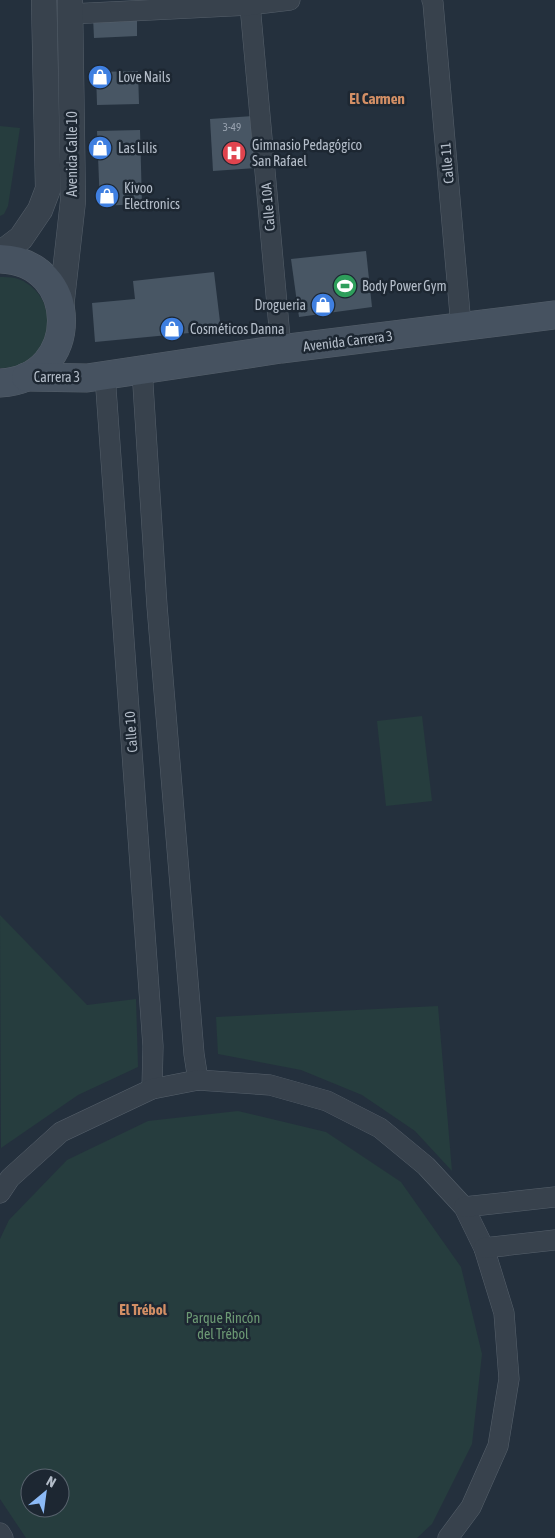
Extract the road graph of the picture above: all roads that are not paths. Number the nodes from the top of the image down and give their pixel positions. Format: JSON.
{"nodes":[{"id":1,"x":44,"y":0,"type":"edge"},
{"id":2,"x":290,"y":0,"type":"edge"},
{"id":3,"x":432,"y":0,"type":"edge"},
{"id":4,"x":250,"y":5,"type":"junction"},
{"id":5,"x":70,"y":7,"type":"edge"},
{"id":6,"x":0,"y":254,"type":"edge"},
{"id":7,"x":0,"y":259,"type":"edge"},
{"id":8,"x":61,"y":308,"type":"junction"},
{"id":9,"x":555,"y":315,"type":"edge"},
{"id":10,"x":461,"y":326,"type":"junction"},
{"id":11,"x":58,"y":345,"type":"junction"},
{"id":12,"x":281,"y":350,"type":"junction"},
{"id":13,"x":142,"y":369,"type":"junction"},
{"id":14,"x":96,"y":376,"type":"junction"},
{"id":15,"x":26,"y":377,"type":"junction"},
{"id":16,"x":0,"y":383,"type":"edge"},
{"id":17,"x":198,"y":1080,"type":"junction"},
{"id":18,"x":152,"y":1089,"type":"junction"},
{"id":19,"x":0,"y":1193,"type":"edge"},
{"id":20,"x":555,"y":1197,"type":"edge"},
{"id":21,"x":464,"y":1207,"type":"junction"},
{"id":22,"x":555,"y":1240,"type":"edge"},
{"id":23,"x":484,"y":1248,"type":"junction"},
{"id":24,"x":0,"y":1533,"type":"edge"},
{"id":25,"x":3,"y":1538,"type":"edge"},
{"id":26,"x":448,"y":1538,"type":"edge"}],
"edges":[{"from":1,"to":6,"type":"street","name":"Avenida Calle 10"},
{"from":2,"to":4,"type":"street"},
{"from":3,"to":10,"type":"street","name":"Calle 11"},
{"from":4,"to":5,"type":"street"},
{"from":4,"to":12,"type":"street","name":"Calle 10A"},
{"from":5,"to":8,"type":"street","name":"Avenida Calle 10"},
{"from":7,"to":8,"type":"main road"},
{"from":8,"to":11,"type":"main road"},
{"from":9,"to":10,"type":"main road","name":"Avenida Carrera 3"},
{"from":10,"to":12,"type":"main road","name":"Avenida Carrera 3"},
{"from":11,"to":14,"type":"main road","name":"Carrera 3"},
{"from":11,"to":15,"type":"main road"},
{"from":12,"to":13,"type":"main road","name":"Avenida Carrera 3"},
{"from":13,"to":14,"type":"main road","name":"Carrera 3"},
{"from":13,"to":17,"type":"street"},
{"from":14,"to":15,"type":"main road","name":"Carrera 3"},
{"from":14,"to":18,"type":"street","name":"Calle 10"},
{"from":15,"to":16,"type":"main road"},
{"from":17,"to":18,"type":"street"},
{"from":17,"to":21,"type":"street"},
{"from":18,"to":19,"type":"street"},
{"from":20,"to":21,"type":"street"},
{"from":21,"to":23,"type":"street"},
{"from":22,"to":23,"type":"street"},
{"from":23,"to":26,"type":"street"},
{"from":24,"to":25,"type":"street"}]}
